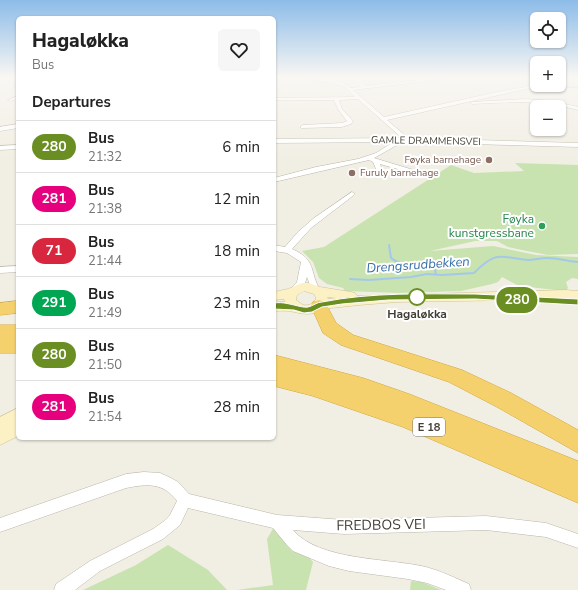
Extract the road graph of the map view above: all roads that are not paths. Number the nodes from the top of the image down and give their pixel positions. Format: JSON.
{"nodes":[{"id":1,"x":339,"y":106,"type":"edge"},
{"id":2,"x":368,"y":106,"type":"edge"},
{"id":3,"x":444,"y":106,"type":"edge"},
{"id":4,"x":565,"y":106,"type":"edge"},
{"id":5,"x":578,"y":109,"type":"edge"},
{"id":6,"x":383,"y":119,"type":"junction"},
{"id":7,"x":16,"y":126,"type":"edge"},
{"id":8,"x":303,"y":127,"type":"dead end"},
{"id":9,"x":0,"y":129,"type":"edge"},
{"id":10,"x":394,"y":140,"type":"junction"},
{"id":11,"x":407,"y":140,"type":"junction"},
{"id":12,"x":276,"y":141,"type":"edge"},
{"id":13,"x":578,"y":145,"type":"edge"},
{"id":14,"x":16,"y":147,"type":"edge"},
{"id":15,"x":0,"y":148,"type":"edge"},
{"id":16,"x":374,"y":160,"type":"junction"},
{"id":17,"x":381,"y":175,"type":"dead end"},
{"id":18,"x":428,"y":176,"type":"dead end"},
{"id":19,"x":276,"y":179,"type":"edge"},
{"id":20,"x":352,"y":194,"type":"dead end"},
{"id":21,"x":276,"y":248,"type":"edge"},
{"id":22,"x":286,"y":250,"type":"junction"},
{"id":23,"x":305,"y":263,"type":"junction"},
{"id":24,"x":16,"y":269,"type":"edge"},
{"id":25,"x":0,"y":270,"type":"edge"},
{"id":26,"x":293,"y":291,"type":"junction"},
{"id":27,"x":276,"y":295,"type":"edge"},
{"id":28,"x":578,"y":295,"type":"edge"},
{"id":29,"x":475,"y":297,"type":"junction"},
{"id":30,"x":578,"y":302,"type":"edge"},
{"id":31,"x":276,"y":306,"type":"edge"},
{"id":32,"x":321,"y":306,"type":"junction"},
{"id":33,"x":16,"y":307,"type":"edge"},
{"id":34,"x":294,"y":307,"type":"junction"},
{"id":35,"x":0,"y":309,"type":"edge"},
{"id":36,"x":0,"y":332,"type":"edge"},
{"id":37,"x":16,"y":332,"type":"edge"},
{"id":38,"x":0,"y":346,"type":"edge"},
{"id":39,"x":16,"y":346,"type":"edge"},
{"id":40,"x":276,"y":364,"type":"edge"},
{"id":41,"x":276,"y":378,"type":"edge"},
{"id":42,"x":16,"y":416,"type":"edge"},
{"id":43,"x":0,"y":425,"type":"edge"},
{"id":44,"x":16,"y":428,"type":"edge"},
{"id":45,"x":0,"y":437,"type":"edge"},
{"id":46,"x":578,"y":442,"type":"edge"},
{"id":47,"x":578,"y":473,"type":"edge"},
{"id":48,"x":578,"y":491,"type":"edge"},
{"id":49,"x":185,"y":500,"type":"junction"},
{"id":50,"x":277,"y":522,"type":"junction"},
{"id":51,"x":0,"y":525,"type":"edge"},
{"id":52,"x":578,"y":541,"type":"edge"},
{"id":53,"x":62,"y":590,"type":"edge"},
{"id":54,"x":463,"y":590,"type":"edge"}],
"edges":[{"from":1,"to":8,"type":"street"},
{"from":2,"to":6,"type":"street"},
{"from":3,"to":6,"type":"street"},
{"from":4,"to":5,"type":"street"},
{"from":6,"to":11,"type":"street"},
{"from":7,"to":9,"type":"street"},
{"from":10,"to":11,"type":"street","name":"GAMLE DRAMMENSVEI"},
{"from":10,"to":12,"type":"street","name":"GAMLE DRAMMENSVEI"},
{"from":10,"to":16,"type":"street"},
{"from":11,"to":13,"type":"street","name":"GAMLE DRAMMENSVEI"},
{"from":14,"to":15,"type":"street"},
{"from":16,"to":17,"type":"street"},
{"from":16,"to":18,"type":"street"},
{"from":16,"to":19,"type":"street"},
{"from":20,"to":22,"type":"street"},
{"from":21,"to":22,"type":"street"},
{"from":22,"to":23,"type":"street"},
{"from":23,"to":26,"type":"street"},
{"from":23,"to":32,"type":"street"},
{"from":24,"to":25,"type":"street"},
{"from":26,"to":27,"type":"main road"},
{"from":26,"to":32,"type":"main road"},
{"from":26,"to":34,"type":"main road"},
{"from":28,"to":29,"type":"main road"},
{"from":29,"to":30,"type":"main road"},
{"from":29,"to":32,"type":"main road"},
{"from":31,"to":34,"type":"main road"},
{"from":32,"to":34,"type":"main road"},
{"from":32,"to":46,"type":"highway"},
{"from":33,"to":35,"type":"highway"},
{"from":36,"to":37,"type":"highway"},
{"from":38,"to":39,"type":"highway"},
{"from":40,"to":47,"type":"highway","number":"E 18"},
{"from":41,"to":48,"type":"highway","number":"E 18"},
{"from":42,"to":43,"type":"main road"},
{"from":44,"to":45,"type":"main road"},
{"from":49,"to":50,"type":"street","name":"FREDBOS VEI"},
{"from":49,"to":51,"type":"street"},
{"from":49,"to":53,"type":"street"},
{"from":50,"to":52,"type":"street","name":"FREDBOS VEI"},
{"from":50,"to":54,"type":"street"}]}
